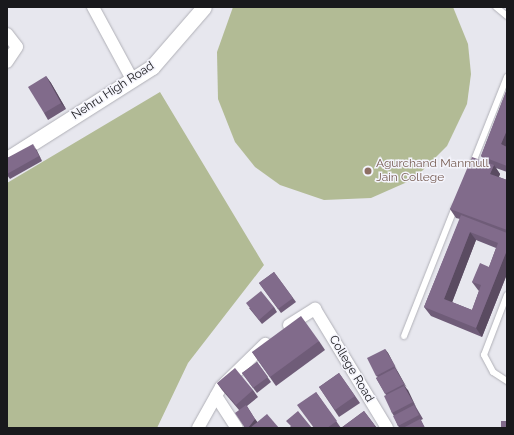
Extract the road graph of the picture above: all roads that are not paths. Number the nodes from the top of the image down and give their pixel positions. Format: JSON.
{"nodes":[{"id":1,"x":93,"y":7,"type":"edge"},
{"id":2,"x":204,"y":7,"type":"edge"},
{"id":3,"x":496,"y":7,"type":"edge"},
{"id":4,"x":507,"y":16,"type":"edge"},
{"id":5,"x":7,"y":34,"type":"edge"},
{"id":6,"x":7,"y":62,"type":"edge"},
{"id":7,"x":507,"y":77,"type":"edge"},
{"id":8,"x":132,"y":79,"type":"junction"},
{"id":9,"x":7,"y":159,"type":"edge"},
{"id":10,"x":469,"y":174,"type":"edge"},
{"id":11,"x":460,"y":196,"type":"edge"},
{"id":12,"x":507,"y":295,"type":"edge"},
{"id":13,"x":404,"y":336,"type":"dead end"},
{"id":14,"x":507,"y":381,"type":"edge"},
{"id":15,"x":216,"y":396,"type":"junction"},
{"id":16,"x":198,"y":428,"type":"edge"},
{"id":17,"x":237,"y":428,"type":"edge"},
{"id":18,"x":387,"y":428,"type":"edge"}],
"edges":[{"from":1,"to":8,"type":"street"},
{"from":2,"to":8,"type":"street","name":"Nehru High Road"},
{"from":3,"to":4,"type":"lane"},
{"from":5,"to":6,"type":"street"},
{"from":7,"to":10,"type":"lane"},
{"from":8,"to":9,"type":"street","name":"Nehru High Road"},
{"from":11,"to":13,"type":"lane"},
{"from":12,"to":14,"type":"lane"},
{"from":15,"to":16,"type":"street"},
{"from":15,"to":17,"type":"street"},
{"from":15,"to":18,"type":"street","name":"College Road"}]}
